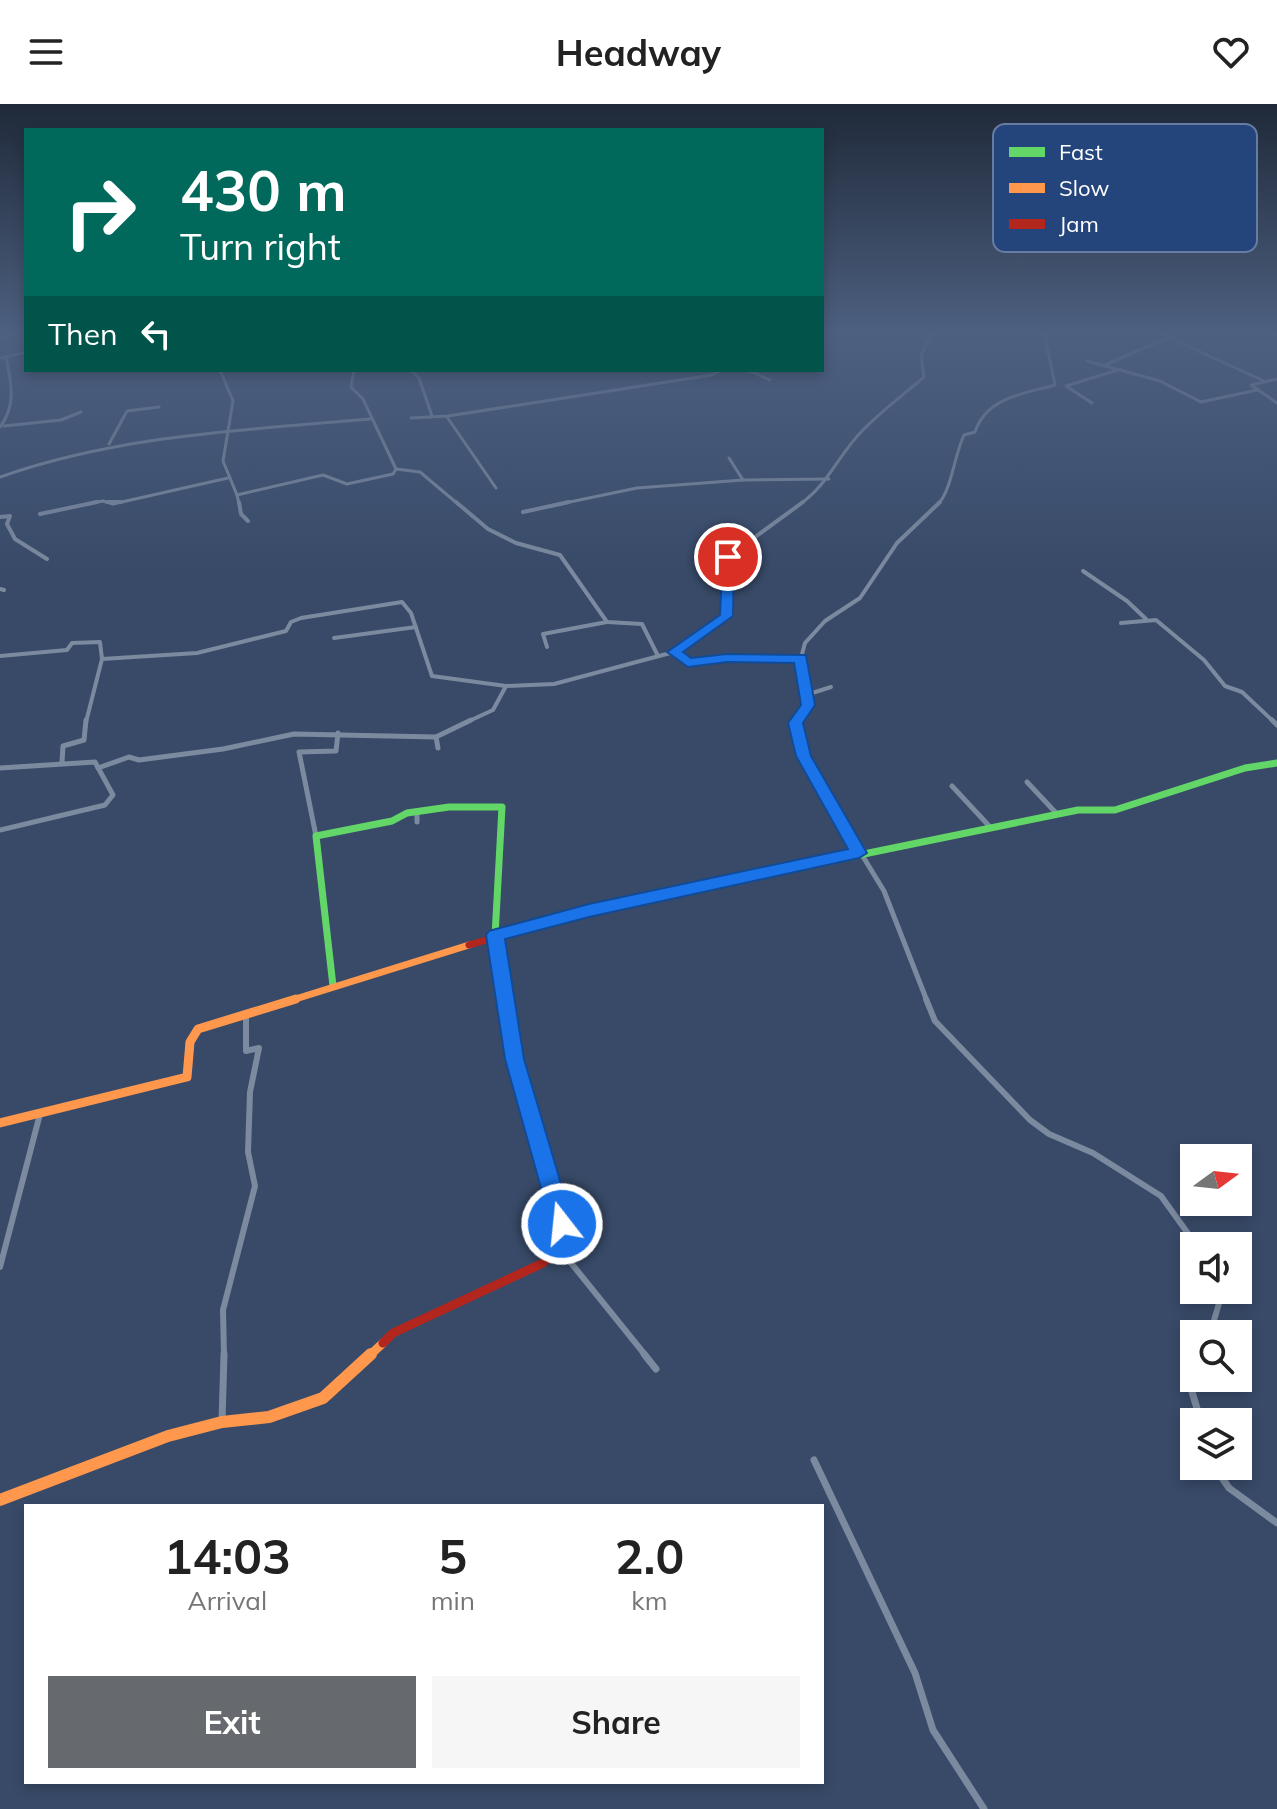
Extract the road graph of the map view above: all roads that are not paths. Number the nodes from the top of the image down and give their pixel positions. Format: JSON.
{"nodes":[{"id":1,"x":81,"y":412,"type":"dead end"},
{"id":2,"x":127,"y":412,"type":"edge"},
{"id":3,"x":231,"y":412,"type":"edge"},
{"id":4,"x":367,"y":412,"type":"edge"},
{"id":5,"x":430,"y":412,"type":"edge"},
{"id":6,"x":477,"y":412,"type":"edge"},
{"id":7,"x":884,"y":412,"type":"edge"},
{"id":8,"x":986,"y":412,"type":"edge"},
{"id":9,"x":432,"y":416,"type":"junction"},
{"id":10,"x":448,"y":416,"type":"junction"},
{"id":11,"x":411,"y":418,"type":"dead end"},
{"id":12,"x":370,"y":419,"type":"junction"},
{"id":13,"x":1,"y":427,"type":"edge"},
{"id":14,"x":224,"y":434,"type":"junction"},
{"id":15,"x":109,"y":444,"type":"junction"},
{"id":16,"x":729,"y":458,"type":"dead end"},
{"id":17,"x":396,"y":469,"type":"junction"},
{"id":18,"x":0,"y":477,"type":"edge"},
{"id":19,"x":228,"y":478,"type":"junction"},
{"id":20,"x":829,"y":479,"type":"junction"},
{"id":21,"x":743,"y":480,"type":"junction"},
{"id":22,"x":496,"y":488,"type":"dead end"},
{"id":23,"x":237,"y":495,"type":"junction"},
{"id":24,"x":523,"y":512,"type":"dead end"},
{"id":25,"x":40,"y":514,"type":"dead end"},
{"id":26,"x":0,"y":517,"type":"edge"},
{"id":27,"x":248,"y":521,"type":"dead end"},
{"id":28,"x":47,"y":559,"type":"dead end"},
{"id":29,"x":1083,"y":571,"type":"dead end"},
{"id":30,"x":1146,"y":619,"type":"junction"},
{"id":31,"x":607,"y":622,"type":"junction"},
{"id":32,"x":1121,"y":623,"type":"dead end"},
{"id":33,"x":416,"y":627,"type":"junction"},
{"id":34,"x":334,"y":638,"type":"dead end"},
{"id":35,"x":547,"y":647,"type":"dead end"},
{"id":36,"x":674,"y":652,"type":"junction"},
{"id":37,"x":0,"y":656,"type":"edge"},
{"id":38,"x":658,"y":656,"type":"junction"},
{"id":39,"x":801,"y":658,"type":"junction"},
{"id":40,"x":102,"y":659,"type":"junction"},
{"id":41,"x":506,"y":686,"type":"junction"},
{"id":42,"x":831,"y":687,"type":"dead end"},
{"id":43,"x":806,"y":695,"type":"junction"},
{"id":44,"x":1277,"y":725,"type":"edge"},
{"id":45,"x":338,"y":733,"type":"junction"},
{"id":46,"x":436,"y":737,"type":"junction"},
{"id":47,"x":438,"y":748,"type":"dead end"},
{"id":48,"x":62,"y":762,"type":"junction"},
{"id":49,"x":1277,"y":763,"type":"edge"},
{"id":50,"x":0,"y":768,"type":"edge"},
{"id":51,"x":98,"y":768,"type":"junction"},
{"id":52,"x":1027,"y":782,"type":"dead end"},
{"id":53,"x":952,"y":786,"type":"dead end"},
{"id":54,"x":417,"y":812,"type":"junction"},
{"id":55,"x":1057,"y":814,"type":"junction"},
{"id":56,"x":417,"y":822,"type":"dead end"},
{"id":57,"x":991,"y":828,"type":"junction"},
{"id":58,"x":0,"y":830,"type":"edge"},
{"id":59,"x":316,"y":836,"type":"junction"},
{"id":60,"x":859,"y":853,"type":"junction"},
{"id":61,"x":495,"y":935,"type":"junction"},
{"id":62,"x":333,"y":986,"type":"junction"},
{"id":63,"x":246,"y":1016,"type":"junction"},
{"id":64,"x":40,"y":1113,"type":"junction"},
{"id":65,"x":0,"y":1123,"type":"edge"},
{"id":66,"x":1187,"y":1232,"type":"edge"},
{"id":67,"x":558,"y":1247,"type":"junction"},
{"id":68,"x":0,"y":1267,"type":"edge"},
{"id":69,"x":656,"y":1369,"type":"dead end"},
{"id":70,"x":222,"y":1422,"type":"junction"},
{"id":71,"x":814,"y":1460,"type":"dead end"},
{"id":72,"x":1224,"y":1480,"type":"edge"},
{"id":73,"x":0,"y":1500,"type":"edge"},
{"id":74,"x":1277,"y":1523,"type":"edge"},
{"id":75,"x":984,"y":1809,"type":"edge"}],
"edges":[{"from":1,"to":13,"type":"street"},
{"from":2,"to":15,"type":"street"},
{"from":3,"to":14,"type":"street"},
{"from":4,"to":12,"type":"street"},
{"from":5,"to":9,"type":"street"},
{"from":6,"to":10,"type":"street"},
{"from":7,"to":20,"type":"street"},
{"from":8,"to":39,"type":"street"},
{"from":9,"to":10,"type":"street"},
{"from":9,"to":11,"type":"street"},
{"from":10,"to":22,"type":"street"},
{"from":12,"to":14,"type":"street"},
{"from":12,"to":17,"type":"street"},
{"from":14,"to":15,"type":"street"},
{"from":14,"to":19,"type":"street"},
{"from":15,"to":18,"type":"street"},
{"from":16,"to":21,"type":"street"},
{"from":17,"to":23,"type":"street"},
{"from":17,"to":31,"type":"street"},
{"from":19,"to":23,"type":"street"},
{"from":19,"to":25,"type":"street"},
{"from":20,"to":21,"type":"street"},
{"from":20,"to":36,"type":"street"},
{"from":21,"to":24,"type":"street"},
{"from":23,"to":27,"type":"street"},
{"from":26,"to":28,"type":"street"},
{"from":29,"to":30,"type":"street"},
{"from":30,"to":32,"type":"street"},
{"from":30,"to":44,"type":"street"},
{"from":31,"to":35,"type":"street"},
{"from":31,"to":38,"type":"street"},
{"from":33,"to":34,"type":"street"},
{"from":33,"to":40,"type":"street"},
{"from":33,"to":41,"type":"street"},
{"from":36,"to":38,"type":"street"},
{"from":36,"to":39,"type":"street"},
{"from":37,"to":40,"type":"street"},
{"from":38,"to":41,"type":"street"},
{"from":39,"to":43,"type":"street"},
{"from":40,"to":48,"type":"street"},
{"from":41,"to":46,"type":"street"},
{"from":42,"to":43,"type":"street"},
{"from":43,"to":60,"type":"street"},
{"from":45,"to":46,"type":"street"},
{"from":45,"to":51,"type":"street"},
{"from":45,"to":59,"type":"street"},
{"from":46,"to":47,"type":"street"},
{"from":48,"to":50,"type":"street"},
{"from":48,"to":51,"type":"street"},
{"from":49,"to":55,"type":"street"},
{"from":51,"to":58,"type":"street"},
{"from":52,"to":55,"type":"street"},
{"from":53,"to":57,"type":"street"},
{"from":54,"to":56,"type":"street"},
{"from":54,"to":59,"type":"street"},
{"from":54,"to":61,"type":"street"},
{"from":55,"to":57,"type":"street"},
{"from":57,"to":60,"type":"street"},
{"from":59,"to":62,"type":"street"},
{"from":60,"to":61,"type":"street"},
{"from":60,"to":66,"type":"street"},
{"from":61,"to":62,"type":"street"},
{"from":61,"to":67,"type":"street"},
{"from":62,"to":63,"type":"street"},
{"from":63,"to":64,"type":"street"},
{"from":63,"to":70,"type":"street"},
{"from":64,"to":65,"type":"street"},
{"from":64,"to":68,"type":"street"},
{"from":67,"to":69,"type":"street"},
{"from":67,"to":70,"type":"street"},
{"from":70,"to":73,"type":"street"},
{"from":71,"to":75,"type":"street"},
{"from":72,"to":74,"type":"street"}]}
